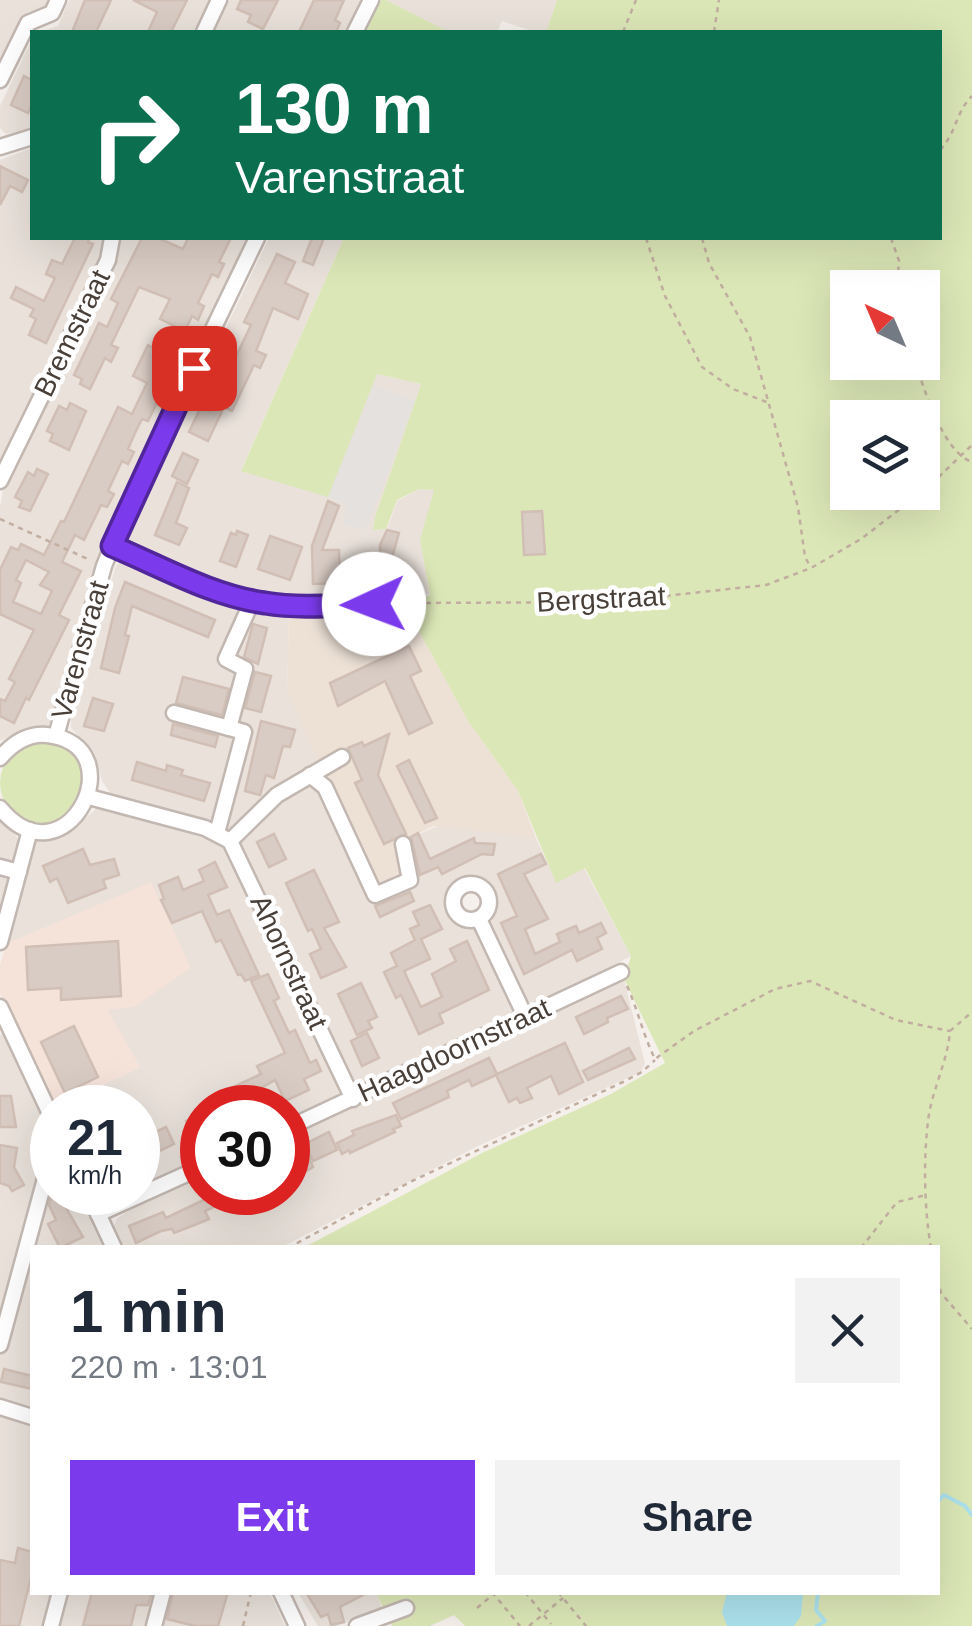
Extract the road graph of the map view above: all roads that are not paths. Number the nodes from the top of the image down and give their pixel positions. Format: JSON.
{"nodes":[{"id":1,"x":58,"y":0,"type":"edge"},
{"id":2,"x":220,"y":0,"type":"edge"},
{"id":3,"x":371,"y":0,"type":"edge"},
{"id":4,"x":205,"y":30,"type":"edge"},
{"id":5,"x":357,"y":30,"type":"edge"},
{"id":6,"x":0,"y":80,"type":"edge"},
{"id":7,"x":30,"y":138,"type":"edge"},
{"id":8,"x":0,"y":147,"type":"edge"},
{"id":9,"x":112,"y":240,"type":"edge"},
{"id":10,"x":256,"y":240,"type":"edge"},
{"id":11,"x":0,"y":482,"type":"edge"},
{"id":12,"x":112,"y":546,"type":"junction"},
{"id":13,"x":252,"y":601,"type":"junction"},
{"id":14,"x":403,"y":603,"type":"road end"},
{"id":15,"x":174,"y":713,"type":"dead end"},
{"id":16,"x":229,"y":728,"type":"junction"},
{"id":17,"x":56,"y":736,"type":"junction"},
{"id":18,"x":342,"y":757,"type":"dead end"},
{"id":19,"x":0,"y":758,"type":"edge"},
{"id":20,"x":310,"y":775,"type":"junction"},
{"id":21,"x":88,"y":796,"type":"junction"},
{"id":22,"x":0,"y":808,"type":"edge"},
{"id":23,"x":30,"y":830,"type":"junction"},
{"id":24,"x":224,"y":837,"type":"junction"},
{"id":25,"x":404,"y":844,"type":"dead end"},
{"id":26,"x":0,"y":867,"type":"edge"},
{"id":27,"x":19,"y":872,"type":"junction"},
{"id":28,"x":479,"y":918,"type":"dead end"},
{"id":29,"x":0,"y":942,"type":"edge"},
{"id":30,"x":621,"y":972,"type":"road end"},
{"id":31,"x":2,"y":1015,"type":"edge"},
{"id":32,"x":525,"y":1016,"type":"junction"},
{"id":33,"x":36,"y":1085,"type":"edge"},
{"id":34,"x":352,"y":1098,"type":"junction"},
{"id":35,"x":310,"y":1118,"type":"edge"},
{"id":36,"x":35,"y":1215,"type":"edge"},
{"id":37,"x":98,"y":1215,"type":"edge"},
{"id":38,"x":113,"y":1245,"type":"edge"},
{"id":39,"x":0,"y":1346,"type":"edge"},
{"id":40,"x":0,"y":1407,"type":"edge"},
{"id":41,"x":30,"y":1416,"type":"edge"},
{"id":42,"x":59,"y":1595,"type":"edge"},
{"id":43,"x":162,"y":1595,"type":"edge"},
{"id":44,"x":282,"y":1595,"type":"edge"},
{"id":45,"x":406,"y":1608,"type":"dead end"},
{"id":46,"x":51,"y":1626,"type":"edge"},
{"id":47,"x":154,"y":1626,"type":"edge"},
{"id":48,"x":297,"y":1626,"type":"edge"},
{"id":49,"x":357,"y":1626,"type":"edge"}],
"edges":[{"from":1,"to":6,"type":"street"},
{"from":2,"to":4,"type":"street"},
{"from":3,"to":5,"type":"street"},
{"from":7,"to":8,"type":"street"},
{"from":9,"to":11,"type":"street","name":"Bremstraat"},
{"from":10,"to":12,"type":"street","name":"Varenstraat"},
{"from":12,"to":13,"type":"street"},
{"from":12,"to":17,"type":"street","name":"Varenstraat"},
{"from":13,"to":14,"type":"street"},
{"from":13,"to":16,"type":"street"},
{"from":15,"to":16,"type":"street"},
{"from":16,"to":24,"type":"street"},
{"from":17,"to":19,"type":"street","name":"Varenstraat"},
{"from":17,"to":21,"type":"street","name":"Varenstraat"},
{"from":18,"to":20,"type":"street"},
{"from":20,"to":24,"type":"street"},
{"from":20,"to":25,"type":"street"},
{"from":21,"to":23,"type":"street"},
{"from":21,"to":24,"type":"street"},
{"from":22,"to":23,"type":"street"},
{"from":23,"to":27,"type":"street"},
{"from":24,"to":34,"type":"street","name":"Ahornstraat"},
{"from":26,"to":27,"type":"street"},
{"from":27,"to":29,"type":"street"},
{"from":28,"to":32,"type":"street"},
{"from":30,"to":32,"type":"street","name":"Haagdoornstraat"},
{"from":31,"to":33,"type":"street"},
{"from":32,"to":34,"type":"street","name":"Haagdoornstraat"},
{"from":34,"to":35,"type":"street","name":"Haagdoornstraat"},
{"from":36,"to":39,"type":"street"},
{"from":37,"to":38,"type":"street"},
{"from":40,"to":41,"type":"street"},
{"from":42,"to":46,"type":"street"},
{"from":43,"to":47,"type":"street"},
{"from":44,"to":48,"type":"street"},
{"from":45,"to":49,"type":"street"}]}
